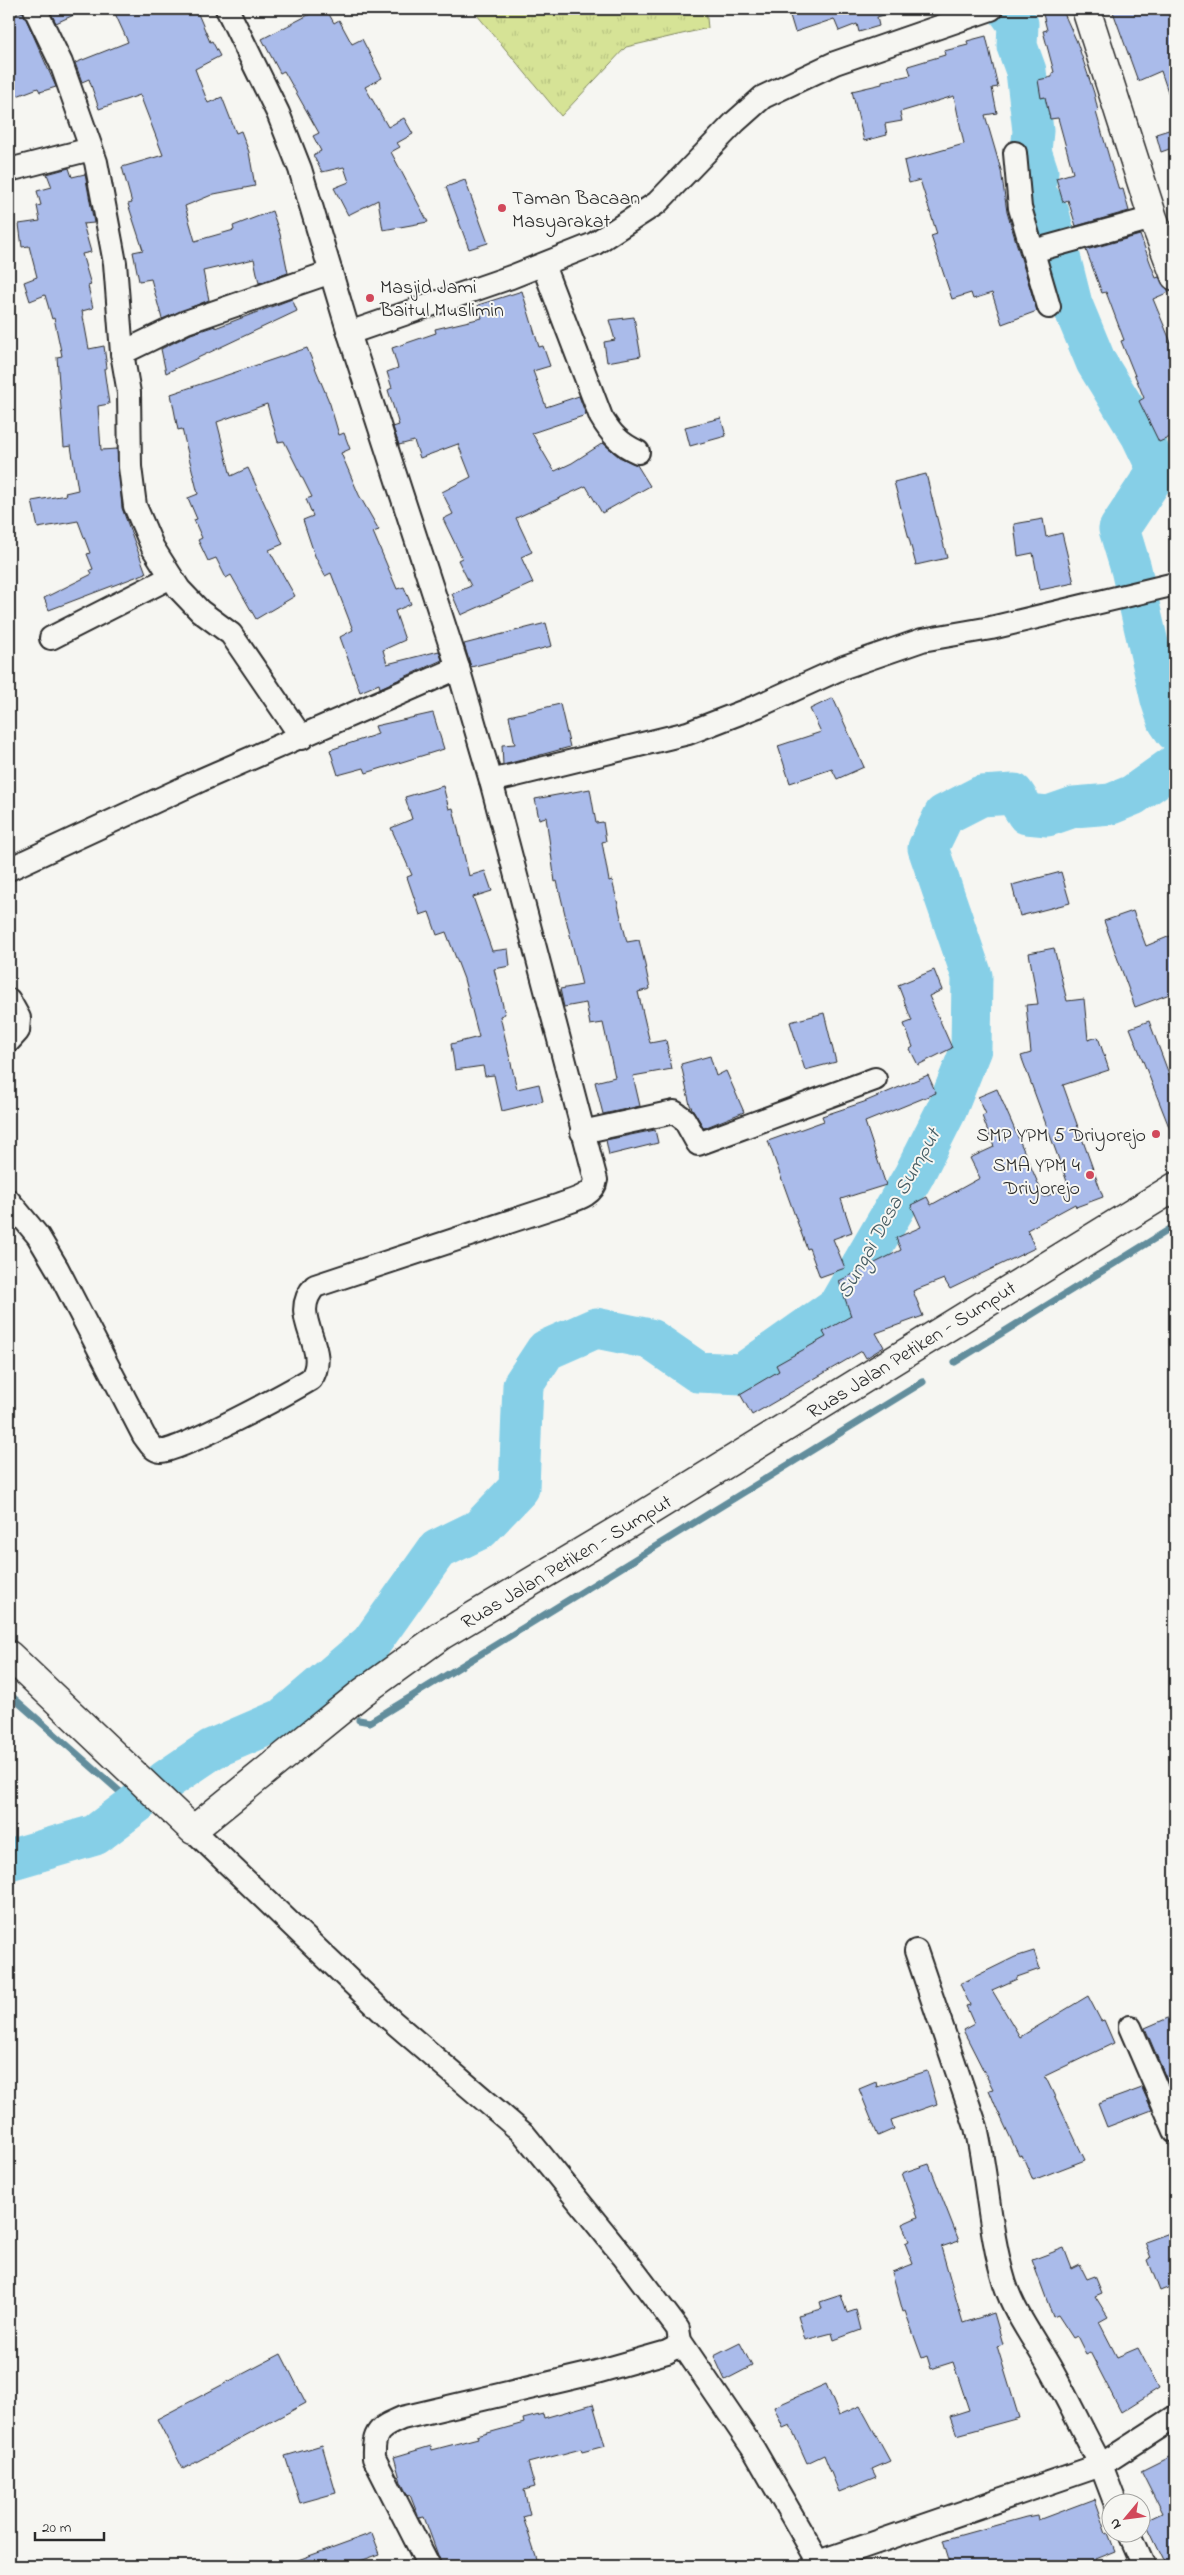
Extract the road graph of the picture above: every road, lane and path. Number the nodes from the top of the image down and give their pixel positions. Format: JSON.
{"nodes":[{"id":1,"x":35,"y":9,"type":"edge"},
{"id":2,"x":227,"y":9,"type":"edge"},
{"id":3,"x":991,"y":9,"type":"edge"},
{"id":4,"x":1086,"y":9,"type":"edge"},
{"id":5,"x":91,"y":149,"type":"junction"},
{"id":6,"x":1015,"y":153,"type":"dead end"},
{"id":7,"x":9,"y":170,"type":"edge"},
{"id":8,"x":1153,"y":218,"type":"junction"},
{"id":9,"x":1046,"y":248,"type":"junction"},
{"id":10,"x":543,"y":265,"type":"junction"},
{"id":11,"x":331,"y":272,"type":"junction"},
{"id":12,"x":1175,"y":276,"type":"edge"},
{"id":13,"x":1049,"y":307,"type":"dead end"},
{"id":14,"x":349,"y":333,"type":"junction"},
{"id":15,"x":122,"y":353,"type":"junction"},
{"id":16,"x":638,"y":452,"type":"dead end"},
{"id":17,"x":171,"y":577,"type":"junction"},
{"id":18,"x":1169,"y":586,"type":"edge"},
{"id":19,"x":51,"y":638,"type":"dead end"},
{"id":20,"x":458,"y":668,"type":"junction"},
{"id":21,"x":302,"y":738,"type":"junction"},
{"id":22,"x":491,"y":781,"type":"junction"},
{"id":23,"x":9,"y":870,"type":"edge"},
{"id":24,"x":9,"y":1000,"type":"edge"},
{"id":25,"x":9,"y":1041,"type":"edge"},
{"id":26,"x":875,"y":1079,"type":"dead end"},
{"id":27,"x":582,"y":1132,"type":"junction"},
{"id":28,"x":1175,"y":1187,"type":"edge"},
{"id":29,"x":9,"y":1201,"type":"edge"},
{"id":30,"x":9,"y":1655,"type":"edge"},
{"id":31,"x":193,"y":1830,"type":"junction"},
{"id":32,"x":916,"y":1951,"type":"dead end"},
{"id":33,"x":1130,"y":2027,"type":"dead end"},
{"id":34,"x":1175,"y":2131,"type":"edge"},
{"id":35,"x":680,"y":2341,"type":"junction"},
{"id":36,"x":1175,"y":2417,"type":"edge"},
{"id":37,"x":1101,"y":2465,"type":"junction"},
{"id":38,"x":1111,"y":2492,"type":"edge"},
{"id":39,"x":1133,"y":2542,"type":"edge"},
{"id":40,"x":820,"y":2564,"type":"edge"},
{"id":41,"x":429,"y":2566,"type":"edge"},
{"id":42,"x":1144,"y":2566,"type":"edge"}],
"edges":[{"from":1,"to":5,"type":"street"},
{"from":2,"to":11,"type":"street"},
{"from":3,"to":10,"type":"street"},
{"from":4,"to":8,"type":"main road"},
{"from":5,"to":7,"type":"street"},
{"from":5,"to":15,"type":"street"},
{"from":6,"to":9,"type":"street"},
{"from":8,"to":9,"type":"street"},
{"from":8,"to":12,"type":"main road"},
{"from":9,"to":13,"type":"street"},
{"from":10,"to":14,"type":"street"},
{"from":10,"to":16,"type":"street"},
{"from":11,"to":14,"type":"street"},
{"from":11,"to":15,"type":"street"},
{"from":14,"to":20,"type":"street"},
{"from":15,"to":17,"type":"street"},
{"from":17,"to":19,"type":"street"},
{"from":17,"to":21,"type":"street"},
{"from":18,"to":22,"type":"street"},
{"from":20,"to":21,"type":"street"},
{"from":20,"to":22,"type":"street"},
{"from":21,"to":23,"type":"street"},
{"from":22,"to":27,"type":"street"},
{"from":24,"to":25,"type":"street"},
{"from":26,"to":27,"type":"street"},
{"from":27,"to":29,"type":"street"},
{"from":28,"to":31,"type":"main road","name":"Ruas Jalan Petiken - Sumput"},
{"from":30,"to":31,"type":"main road"},
{"from":31,"to":35,"type":"street"},
{"from":32,"to":37,"type":"street"},
{"from":33,"to":34,"type":"street"},
{"from":35,"to":40,"type":"street"},
{"from":35,"to":41,"type":"street"},
{"from":36,"to":37,"type":"street"},
{"from":37,"to":38,"type":"street"},
{"from":37,"to":40,"type":"street"},
{"from":39,"to":42,"type":"street"}]}
